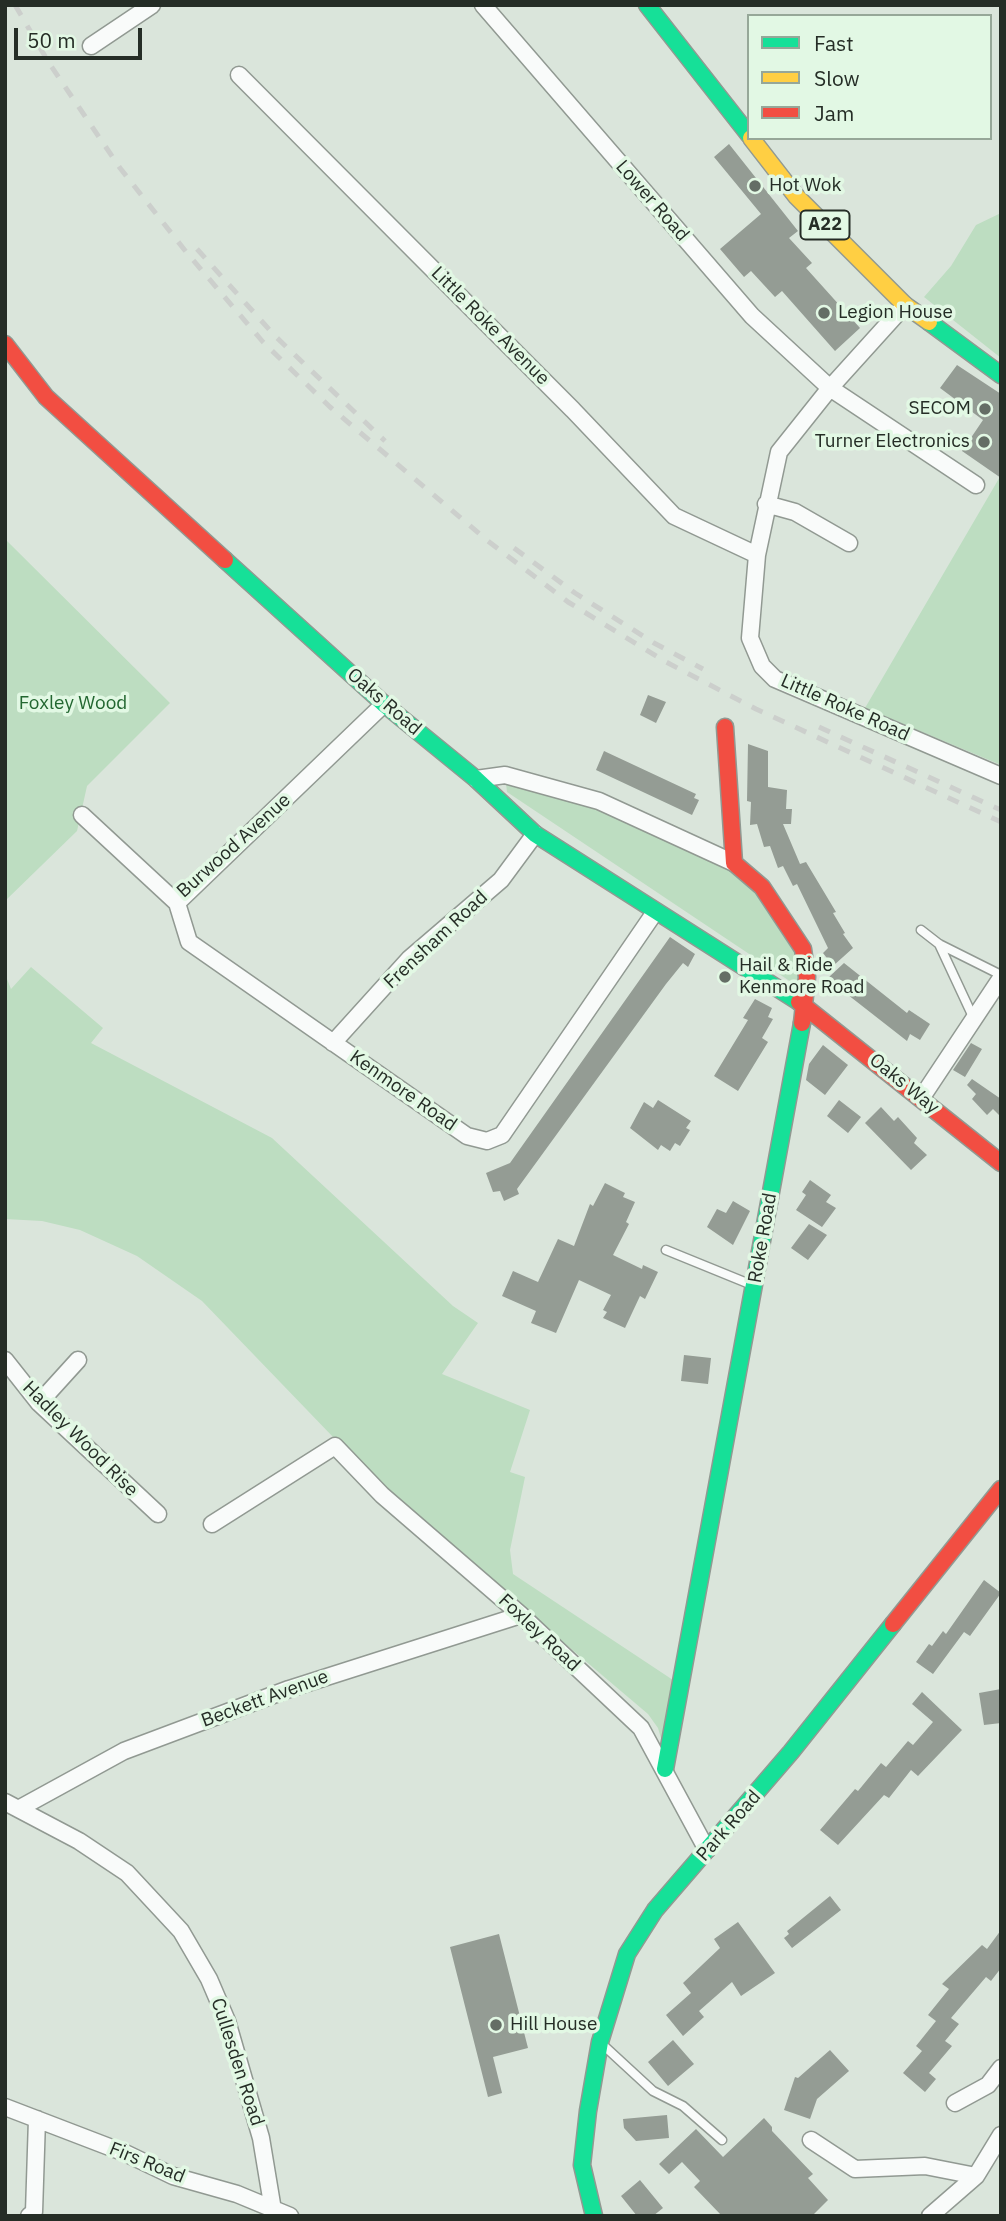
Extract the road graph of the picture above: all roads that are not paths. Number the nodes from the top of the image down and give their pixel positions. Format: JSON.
{"nodes":[{"id":1,"x":152,"y":5,"type":"edge"},
{"id":2,"x":483,"y":5,"type":"edge"},
{"id":3,"x":647,"y":5,"type":"edge"},
{"id":4,"x":91,"y":46,"type":"dead end"},
{"id":5,"x":239,"y":75,"type":"dead end"},
{"id":6,"x":747,"y":133,"type":"edge"},
{"id":7,"x":752,"y":140,"type":"edge"},
{"id":8,"x":905,"y":305,"type":"junction"},
{"id":9,"x":5,"y":344,"type":"edge"},
{"id":10,"x":1001,"y":375,"type":"edge"},
{"id":11,"x":830,"y":388,"type":"junction"},
{"id":12,"x":976,"y":485,"type":"dead end"},
{"id":13,"x":766,"y":504,"type":"junction"},
{"id":14,"x":849,"y":543,"type":"dead end"},
{"id":15,"x":757,"y":555,"type":"junction"},
{"id":16,"x":384,"y":704,"type":"junction"},
{"id":17,"x":725,"y":727,"type":"dead end"},
{"id":18,"x":1001,"y":776,"type":"edge"},
{"id":19,"x":476,"y":779,"type":"junction"},
{"id":20,"x":82,"y":815,"type":"dead end"},
{"id":21,"x":535,"y":834,"type":"junction"},
{"id":22,"x":734,"y":863,"type":"junction"},
{"id":23,"x":177,"y":902,"type":"junction"},
{"id":24,"x":655,"y":912,"type":"junction"},
{"id":25,"x":921,"y":930,"type":"dead end"},
{"id":26,"x":939,"y":944,"type":"junction"},
{"id":27,"x":1001,"y":976,"type":"edge"},
{"id":28,"x":805,"y":1006,"type":"junction"},
{"id":29,"x":974,"y":1019,"type":"junction"},
{"id":30,"x":333,"y":1043,"type":"junction"},
{"id":31,"x":922,"y":1097,"type":"junction"},
{"id":32,"x":1001,"y":1163,"type":"edge"},
{"id":33,"x":666,"y":1250,"type":"dead end"},
{"id":34,"x":754,"y":1286,"type":"junction"},
{"id":35,"x":5,"y":1360,"type":"edge"},
{"id":36,"x":78,"y":1360,"type":"dead end"},
{"id":37,"x":39,"y":1403,"type":"junction"},
{"id":38,"x":1001,"y":1489,"type":"edge"},
{"id":39,"x":158,"y":1514,"type":"dead end"},
{"id":40,"x":212,"y":1524,"type":"dead end"},
{"id":41,"x":521,"y":1615,"type":"junction"},
{"id":42,"x":665,"y":1769,"type":"junction"},
{"id":43,"x":12,"y":1805,"type":"edge"},
{"id":44,"x":707,"y":1850,"type":"junction"},
{"id":45,"x":600,"y":2042,"type":"junction"},
{"id":46,"x":1001,"y":2068,"type":"edge"},
{"id":47,"x":955,"y":2103,"type":"dead end"},
{"id":48,"x":5,"y":2108,"type":"edge"},
{"id":49,"x":37,"y":2119,"type":"junction"},
{"id":50,"x":1001,"y":2136,"type":"edge"},
{"id":51,"x":722,"y":2140,"type":"dead end"},
{"id":52,"x":811,"y":2140,"type":"dead end"},
{"id":53,"x":976,"y":2176,"type":"junction"},
{"id":54,"x":274,"y":2210,"type":"junction"},
{"id":55,"x":29,"y":2216,"type":"edge"},
{"id":56,"x":290,"y":2216,"type":"edge"},
{"id":57,"x":594,"y":2216,"type":"edge"},
{"id":58,"x":930,"y":2216,"type":"edge"}],
"edges":[{"from":1,"to":4,"type":"street"},
{"from":2,"to":11,"type":"street","name":"Lower Road"},
{"from":3,"to":6,"type":"main road","number":"A22"},
{"from":5,"to":15,"type":"street","name":"Little Roke Avenue"},
{"from":7,"to":8,"type":"main road","number":"A22"},
{"from":8,"to":10,"type":"main road","number":"A22"},
{"from":8,"to":11,"type":"street","name":"Little Roke Road"},
{"from":9,"to":16,"type":"main road","name":"Oaks Road"},
{"from":11,"to":12,"type":"street","name":"Lower Road"},
{"from":11,"to":13,"type":"street","name":"Little Roke Road"},
{"from":13,"to":14,"type":"street"},
{"from":13,"to":15,"type":"street","name":"Little Roke Road"},
{"from":15,"to":18,"type":"street","name":"Little Roke Road"},
{"from":16,"to":19,"type":"main road","name":"Oaks Road"},
{"from":16,"to":23,"type":"street","name":"Burwood Avenue"},
{"from":17,"to":22,"type":"main road"},
{"from":19,"to":21,"type":"main road","name":"Oaks Road"},
{"from":19,"to":22,"type":"street"},
{"from":20,"to":23,"type":"street","name":"Burwood Avenue"},
{"from":21,"to":24,"type":"main road","name":"Oaks Road"},
{"from":21,"to":30,"type":"street","name":"Frensham Road"},
{"from":22,"to":28,"type":"main road","name":"Roke Road"},
{"from":23,"to":30,"type":"street","name":"Kenmore Road"},
{"from":24,"to":28,"type":"main road","name":"Oaks Road"},
{"from":24,"to":30,"type":"street","name":"Kenmore Road"},
{"from":25,"to":26,"type":"lane"},
{"from":26,"to":27,"type":"lane"},
{"from":26,"to":29,"type":"lane"},
{"from":27,"to":29,"type":"street"},
{"from":28,"to":31,"type":"main road","name":"Oaks Way"},
{"from":28,"to":34,"type":"main road","name":"Roke Road"},
{"from":29,"to":31,"type":"street"},
{"from":31,"to":32,"type":"main road","name":"Oaks Way"},
{"from":33,"to":34,"type":"lane"},
{"from":34,"to":42,"type":"main road","name":"Roke Road"},
{"from":35,"to":37,"type":"street","name":"Hadley Wood Rise"},
{"from":36,"to":37,"type":"street"},
{"from":37,"to":39,"type":"street","name":"Hadley Wood Rise"},
{"from":38,"to":44,"type":"main road","name":"Park Road"},
{"from":40,"to":41,"type":"street","name":"Foxley Road"},
{"from":41,"to":42,"type":"street","name":"Foxley Road"},
{"from":41,"to":43,"type":"street","name":"Beckett Avenue"},
{"from":42,"to":44,"type":"street","name":"Foxley Road"},
{"from":43,"to":54,"type":"street","name":"Cullesden Road"},
{"from":44,"to":45,"type":"main road","name":"Park Road"},
{"from":45,"to":51,"type":"lane"},
{"from":45,"to":57,"type":"main road","name":"Park Road"},
{"from":46,"to":47,"type":"street"},
{"from":48,"to":49,"type":"street","name":"Firs Road"},
{"from":49,"to":54,"type":"street","name":"Firs Road"},
{"from":49,"to":55,"type":"street"},
{"from":50,"to":53,"type":"street"},
{"from":52,"to":53,"type":"street"},
{"from":53,"to":58,"type":"street"},
{"from":54,"to":56,"type":"street","name":"Firs Road"}]}
